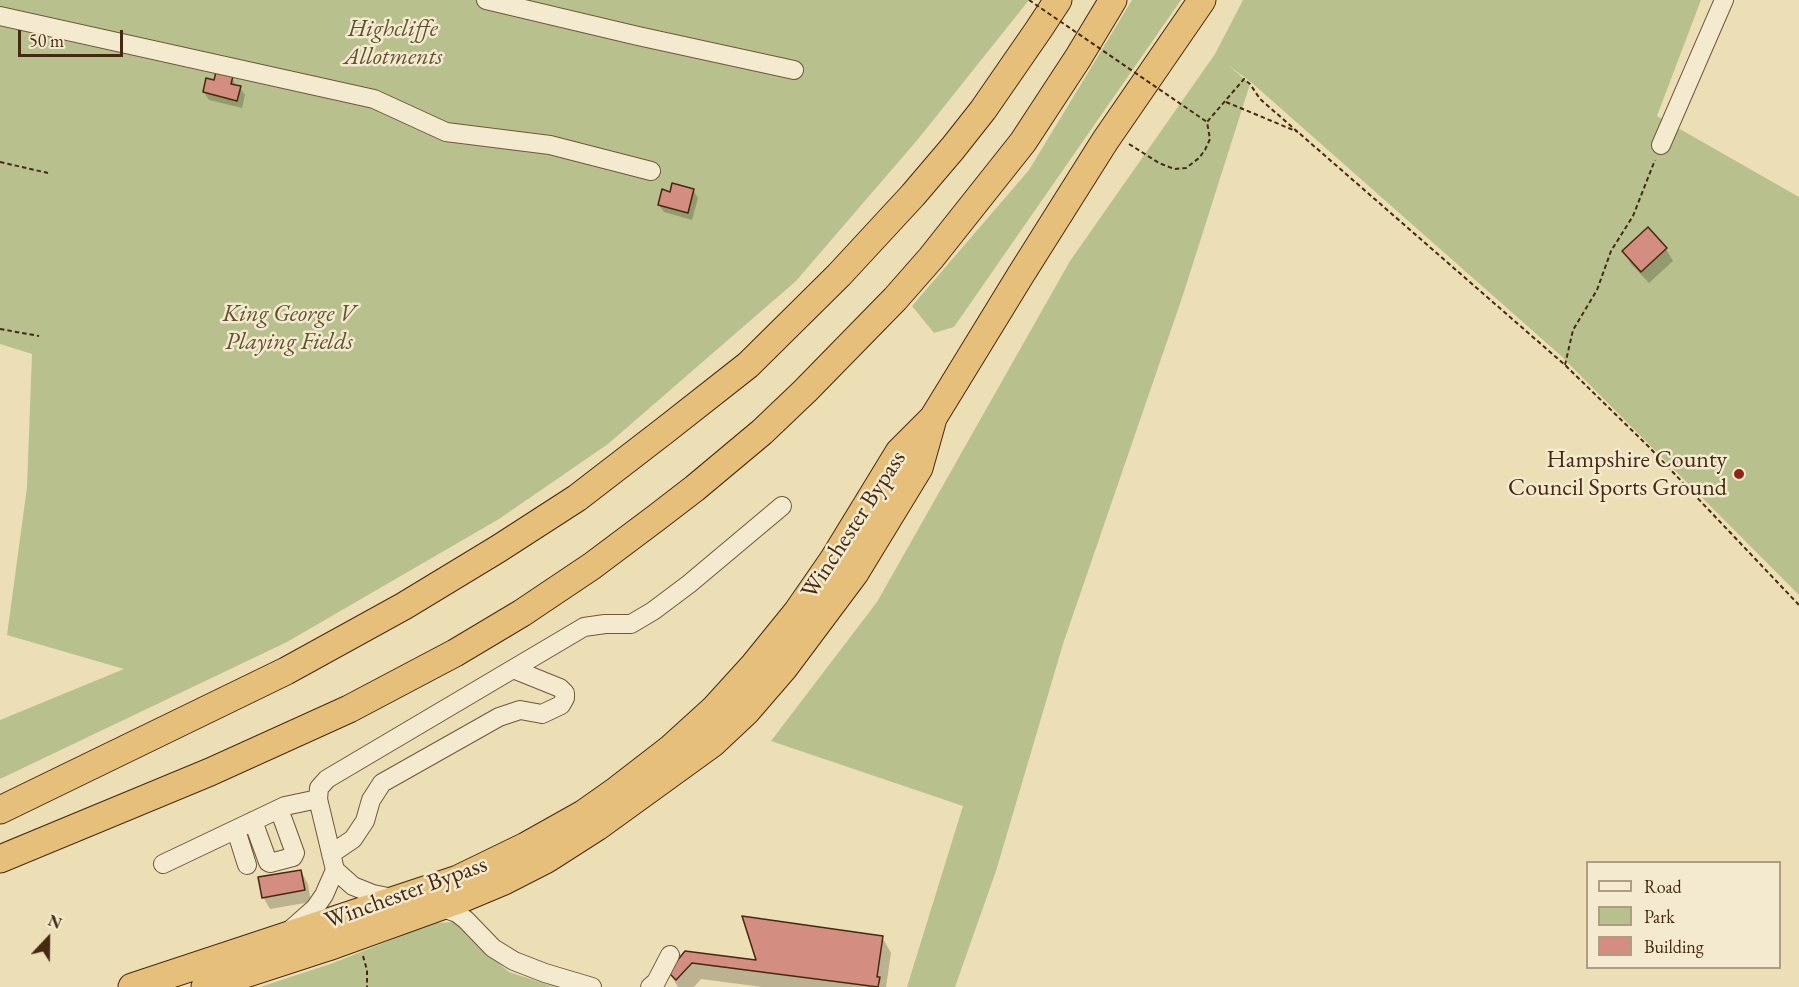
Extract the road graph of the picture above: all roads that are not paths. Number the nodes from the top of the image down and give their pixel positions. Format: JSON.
{"nodes":[{"id":1,"x":486,"y":0,"type":"edge"},
{"id":2,"x":1058,"y":0,"type":"edge"},
{"id":3,"x":1202,"y":0,"type":"edge"},
{"id":4,"x":1724,"y":0,"type":"edge"},
{"id":5,"x":1107,"y":11,"type":"edge"},
{"id":6,"x":0,"y":16,"type":"edge"},
{"id":7,"x":794,"y":70,"type":"dead end"},
{"id":8,"x":1661,"y":145,"type":"road end"},
{"id":9,"x":651,"y":171,"type":"dead end"},
{"id":10,"x":933,"y":418,"type":"junction"},
{"id":11,"x":782,"y":506,"type":"dead end"},
{"id":12,"x":513,"y":669,"type":"junction"},
{"id":13,"x":318,"y":798,"type":"junction"},
{"id":14,"x":279,"y":809,"type":"junction"},
{"id":15,"x":0,"y":810,"type":"edge"},
{"id":16,"x":253,"y":821,"type":"junction"},
{"id":17,"x":236,"y":830,"type":"junction"},
{"id":18,"x":0,"y":859,"type":"edge"},
{"id":19,"x":333,"y":862,"type":"junction"},
{"id":20,"x":163,"y":864,"type":"dead end"},
{"id":21,"x":247,"y":865,"type":"dead end"},
{"id":22,"x":481,"y":891,"type":"junction"},
{"id":23,"x":397,"y":899,"type":"junction"},
{"id":24,"x":440,"y":907,"type":"junction"},
{"id":25,"x":482,"y":937,"type":"junction"},
{"id":26,"x":281,"y":939,"type":"junction"},
{"id":27,"x":670,"y":955,"type":"dead end"},
{"id":28,"x":132,"y":987,"type":"edge"},
{"id":29,"x":205,"y":987,"type":"edge"},
{"id":30,"x":592,"y":987,"type":"edge"},
{"id":31,"x":650,"y":987,"type":"edge"}],
"edges":[{"from":1,"to":7,"type":"street"},
{"from":2,"to":15,"type":"highway"},
{"from":3,"to":10,"type":"highway"},
{"from":4,"to":8,"type":"street"},
{"from":5,"to":18,"type":"highway"},
{"from":6,"to":9,"type":"street"},
{"from":10,"to":22,"type":"highway","name":"Winchester Bypass"},
{"from":10,"to":23,"type":"highway","name":"Winchester Bypass"},
{"from":11,"to":12,"type":"street"},
{"from":12,"to":13,"type":"street"},
{"from":12,"to":19,"type":"street"},
{"from":13,"to":14,"type":"street"},
{"from":13,"to":19,"type":"street"},
{"from":14,"to":16,"type":"street"},
{"from":14,"to":16,"type":"street"},
{"from":16,"to":17,"type":"street"},
{"from":17,"to":20,"type":"street"},
{"from":17,"to":21,"type":"street"},
{"from":19,"to":23,"type":"street"},
{"from":19,"to":26,"type":"street"},
{"from":22,"to":24,"type":"highway","name":"Winchester Bypass"},
{"from":22,"to":25,"type":"street"},
{"from":23,"to":26,"type":"highway","name":"Winchester Bypass"},
{"from":24,"to":25,"type":"street"},
{"from":24,"to":29,"type":"highway","name":"Winchester Bypass"},
{"from":25,"to":30,"type":"street"},
{"from":26,"to":28,"type":"highway","name":"Winchester Bypass"},
{"from":27,"to":31,"type":"street"}]}
